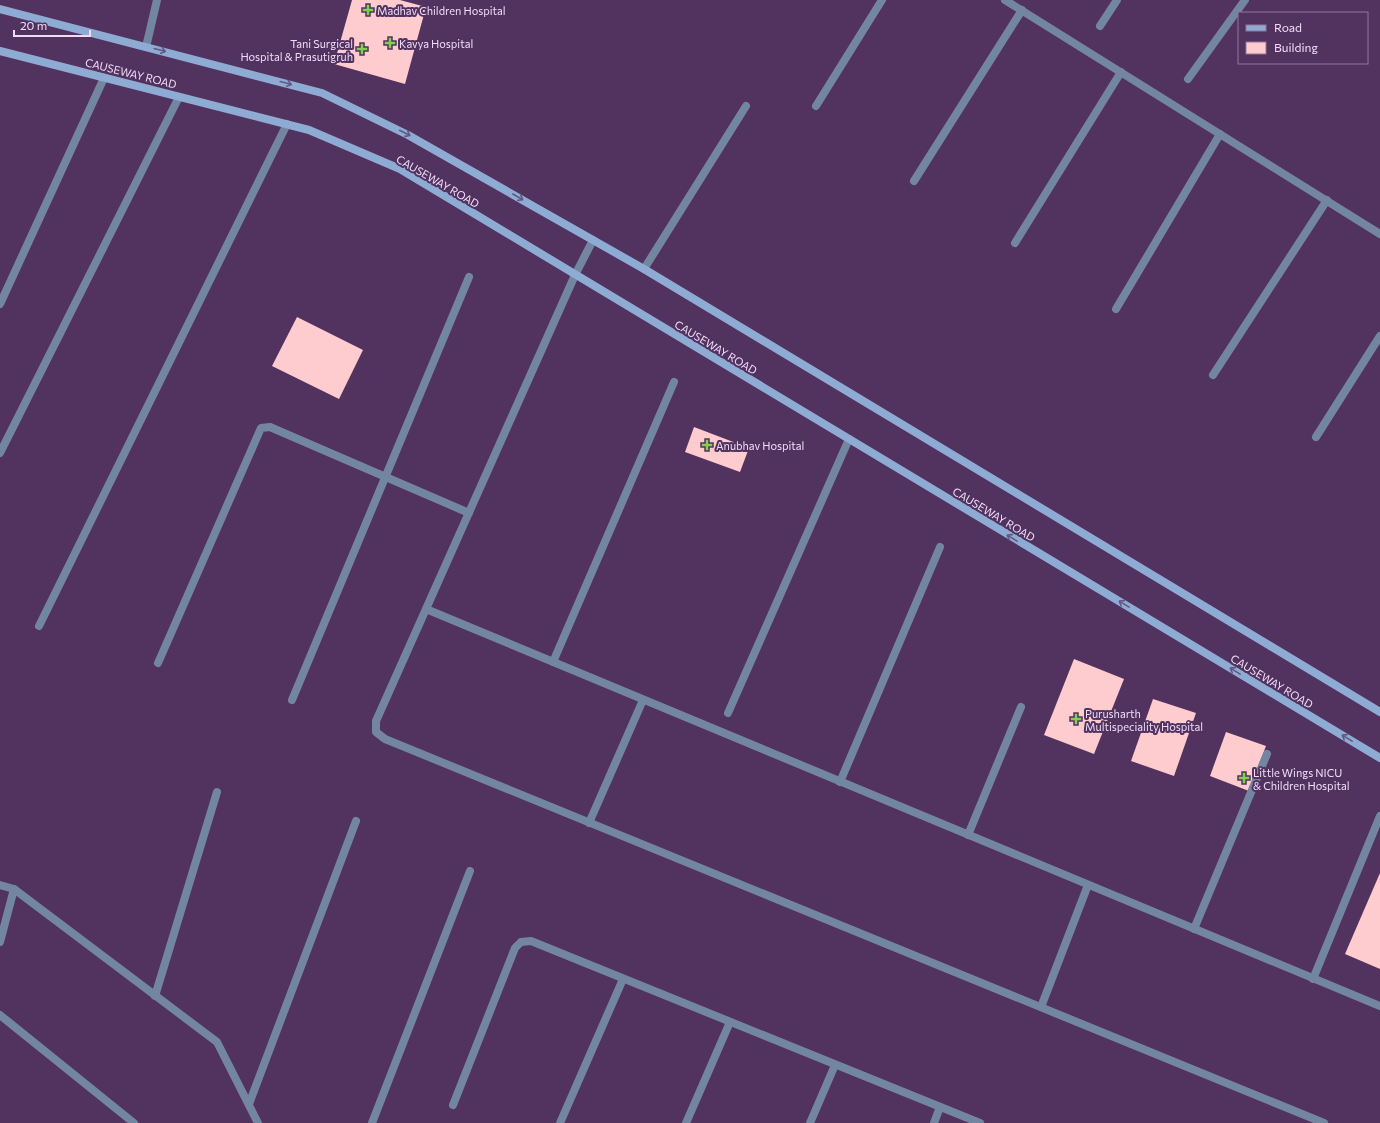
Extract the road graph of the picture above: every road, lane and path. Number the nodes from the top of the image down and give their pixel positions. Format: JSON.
{"nodes":[{"id":1,"x":157,"y":0,"type":"edge"},
{"id":2,"x":882,"y":0,"type":"edge"},
{"id":3,"x":1005,"y":0,"type":"edge"},
{"id":4,"x":1116,"y":0,"type":"edge"},
{"id":5,"x":1245,"y":0,"type":"edge"},
{"id":6,"x":0,"y":9,"type":"edge"},
{"id":7,"x":1022,"y":10,"type":"junction"},
{"id":8,"x":1100,"y":26,"type":"dead end"},
{"id":9,"x":146,"y":47,"type":"junction"},
{"id":10,"x":0,"y":51,"type":"edge"},
{"id":11,"x":1121,"y":72,"type":"junction"},
{"id":12,"x":104,"y":78,"type":"junction"},
{"id":13,"x":1188,"y":80,"type":"dead end"},
{"id":14,"x":179,"y":97,"type":"junction"},
{"id":15,"x":746,"y":106,"type":"dead end"},
{"id":16,"x":816,"y":106,"type":"dead end"},
{"id":17,"x":287,"y":124,"type":"junction"},
{"id":18,"x":1220,"y":134,"type":"junction"},
{"id":19,"x":914,"y":181,"type":"dead end"},
{"id":20,"x":1327,"y":200,"type":"junction"},
{"id":21,"x":1380,"y":234,"type":"edge"},
{"id":22,"x":593,"y":240,"type":"junction"},
{"id":23,"x":1015,"y":243,"type":"dead end"},
{"id":24,"x":644,"y":269,"type":"junction"},
{"id":25,"x":575,"y":275,"type":"junction"},
{"id":26,"x":469,"y":277,"type":"dead end"},
{"id":27,"x":0,"y":304,"type":"edge"},
{"id":28,"x":1116,"y":308,"type":"dead end"},
{"id":29,"x":1380,"y":336,"type":"edge"},
{"id":30,"x":1214,"y":375,"type":"dead end"},
{"id":31,"x":674,"y":382,"type":"dead end"},
{"id":32,"x":1316,"y":437,"type":"dead end"},
{"id":33,"x":849,"y":439,"type":"junction"},
{"id":34,"x":0,"y":453,"type":"edge"},
{"id":35,"x":386,"y":476,"type":"junction"},
{"id":36,"x":469,"y":512,"type":"junction"},
{"id":37,"x":940,"y":547,"type":"dead end"},
{"id":38,"x":426,"y":609,"type":"junction"},
{"id":39,"x":39,"y":626,"type":"dead end"},
{"id":40,"x":553,"y":662,"type":"junction"},
{"id":41,"x":158,"y":663,"type":"dead end"},
{"id":42,"x":292,"y":700,"type":"dead end"},
{"id":43,"x":643,"y":700,"type":"junction"},
{"id":44,"x":1021,"y":706,"type":"dead end"},
{"id":45,"x":1380,"y":712,"type":"edge"},
{"id":46,"x":728,"y":713,"type":"dead end"},
{"id":47,"x":1267,"y":754,"type":"dead end"},
{"id":48,"x":1380,"y":758,"type":"edge"},
{"id":49,"x":840,"y":782,"type":"junction"},
{"id":50,"x":217,"y":792,"type":"dead end"},
{"id":51,"x":1380,"y":816,"type":"edge"},
{"id":52,"x":356,"y":821,"type":"dead end"},
{"id":53,"x":589,"y":822,"type":"junction"},
{"id":54,"x":968,"y":835,"type":"junction"},
{"id":55,"x":470,"y":871,"type":"dead end"},
{"id":56,"x":0,"y":885,"type":"edge"},
{"id":57,"x":1088,"y":885,"type":"junction"},
{"id":58,"x":14,"y":889,"type":"junction"},
{"id":59,"x":1194,"y":929,"type":"junction"},
{"id":60,"x":0,"y":942,"type":"edge"},
{"id":61,"x":623,"y":979,"type":"junction"},
{"id":62,"x":1313,"y":979,"type":"junction"},
{"id":63,"x":155,"y":996,"type":"junction"},
{"id":64,"x":1380,"y":1006,"type":"edge"},
{"id":65,"x":1041,"y":1007,"type":"junction"},
{"id":66,"x":0,"y":1015,"type":"edge"},
{"id":67,"x":730,"y":1022,"type":"junction"},
{"id":68,"x":835,"y":1065,"type":"junction"},
{"id":69,"x":249,"y":1104,"type":"junction"},
{"id":70,"x":453,"y":1105,"type":"dead end"},
{"id":71,"x":940,"y":1107,"type":"junction"},
{"id":72,"x":134,"y":1123,"type":"edge"},
{"id":73,"x":258,"y":1123,"type":"edge"},
{"id":74,"x":372,"y":1123,"type":"edge"},
{"id":75,"x":560,"y":1123,"type":"edge"},
{"id":76,"x":686,"y":1123,"type":"edge"},
{"id":77,"x":810,"y":1123,"type":"edge"},
{"id":78,"x":934,"y":1123,"type":"edge"},
{"id":79,"x":980,"y":1123,"type":"edge"},
{"id":80,"x":1324,"y":1123,"type":"edge"}],
"edges":[{"from":1,"to":9,"type":"street"},
{"from":2,"to":16,"type":"street"},
{"from":3,"to":7,"type":"street"},
{"from":4,"to":8,"type":"street"},
{"from":5,"to":13,"type":"street"},
{"from":6,"to":9,"type":"main road"},
{"from":7,"to":11,"type":"street"},
{"from":7,"to":19,"type":"street"},
{"from":9,"to":22,"type":"main road","one_way":true},
{"from":10,"to":12,"type":"main road","name":"CAUSEWAY ROAD"},
{"from":11,"to":18,"type":"street"},
{"from":11,"to":23,"type":"street"},
{"from":12,"to":14,"type":"main road","name":"CAUSEWAY ROAD"},
{"from":12,"to":27,"type":"street"},
{"from":14,"to":17,"type":"main road","name":"CAUSEWAY ROAD"},
{"from":14,"to":34,"type":"street"},
{"from":15,"to":24,"type":"street"},
{"from":17,"to":25,"type":"main road","name":"CAUSEWAY ROAD"},
{"from":17,"to":39,"type":"street"},
{"from":18,"to":20,"type":"street"},
{"from":18,"to":28,"type":"street"},
{"from":20,"to":21,"type":"street"},
{"from":20,"to":30,"type":"street"},
{"from":22,"to":24,"type":"main road"},
{"from":22,"to":25,"type":"street"},
{"from":24,"to":45,"type":"main road"},
{"from":25,"to":33,"type":"main road","name":"CAUSEWAY ROAD"},
{"from":25,"to":36,"type":"street"},
{"from":26,"to":35,"type":"street"},
{"from":29,"to":32,"type":"street"},
{"from":31,"to":40,"type":"street"},
{"from":33,"to":46,"type":"street"},
{"from":48,"to":33,"type":"main road","name":"CAUSEWAY ROAD","one_way":true},
{"from":35,"to":36,"type":"street"},
{"from":35,"to":41,"type":"street"},
{"from":35,"to":42,"type":"street"},
{"from":36,"to":38,"type":"street"},
{"from":37,"to":49,"type":"street"},
{"from":38,"to":40,"type":"street"},
{"from":38,"to":53,"type":"street"},
{"from":40,"to":43,"type":"street"},
{"from":43,"to":49,"type":"street"},
{"from":43,"to":53,"type":"street"},
{"from":44,"to":54,"type":"street"},
{"from":47,"to":59,"type":"street"},
{"from":49,"to":54,"type":"street"},
{"from":50,"to":63,"type":"street"},
{"from":51,"to":62,"type":"street"},
{"from":52,"to":69,"type":"street"},
{"from":53,"to":65,"type":"street"},
{"from":54,"to":57,"type":"street"},
{"from":55,"to":74,"type":"street"},
{"from":56,"to":58,"type":"street"},
{"from":57,"to":59,"type":"street"},
{"from":57,"to":65,"type":"street"},
{"from":58,"to":60,"type":"street"},
{"from":58,"to":63,"type":"street"},
{"from":59,"to":62,"type":"street"},
{"from":61,"to":67,"type":"street"},
{"from":61,"to":70,"type":"street"},
{"from":61,"to":75,"type":"street"},
{"from":62,"to":64,"type":"street"},
{"from":63,"to":69,"type":"street"},
{"from":65,"to":80,"type":"street"},
{"from":66,"to":72,"type":"street"},
{"from":67,"to":68,"type":"street"},
{"from":67,"to":76,"type":"street"},
{"from":68,"to":71,"type":"street"},
{"from":68,"to":77,"type":"street"},
{"from":69,"to":73,"type":"street"},
{"from":71,"to":78,"type":"street"},
{"from":71,"to":79,"type":"street"}]}
